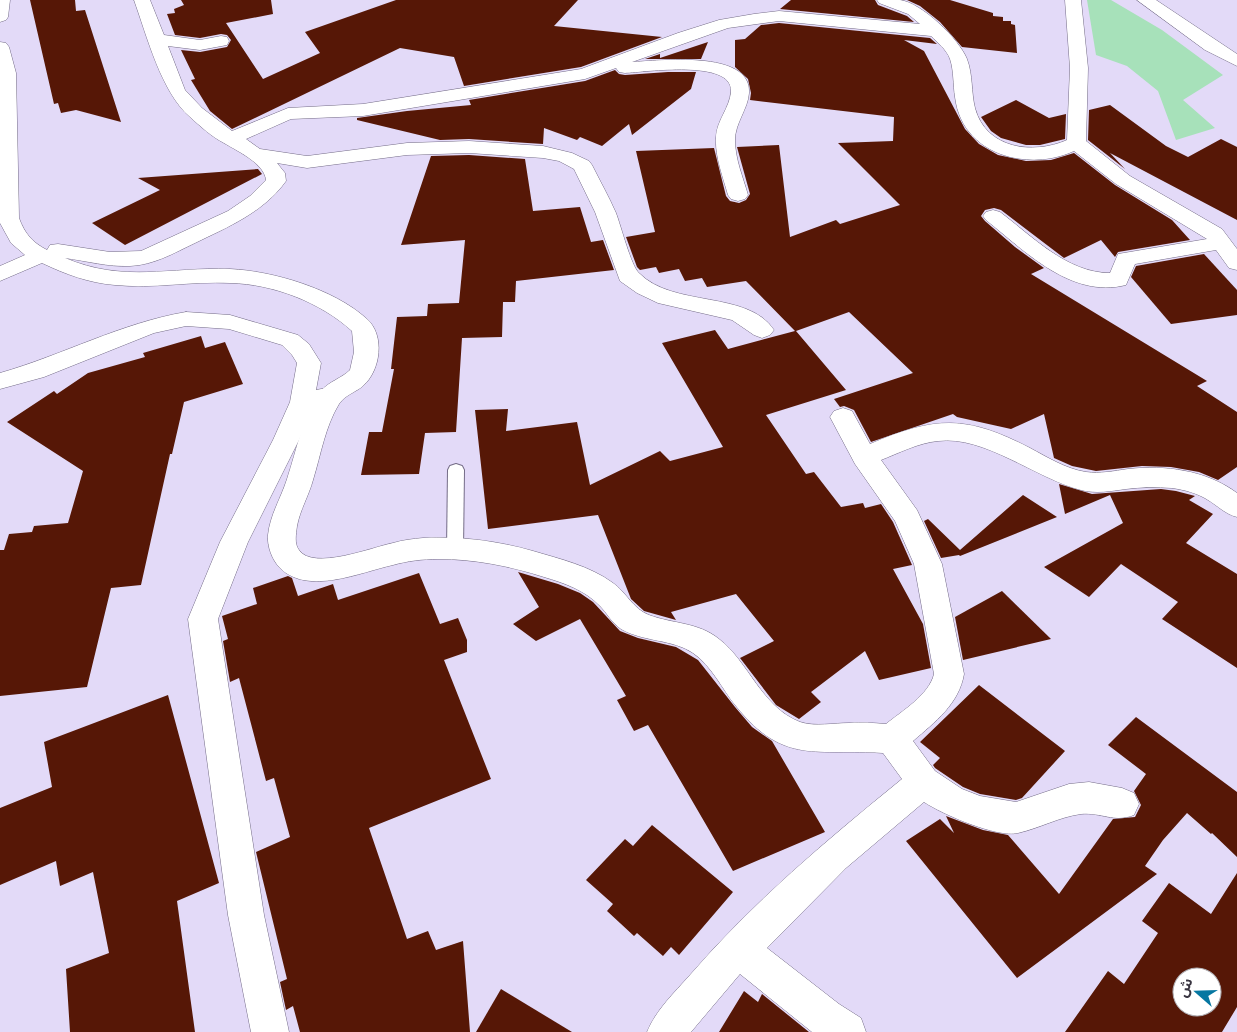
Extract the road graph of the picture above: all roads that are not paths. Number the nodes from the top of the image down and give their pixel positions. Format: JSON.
{"nodes":[{"id":1,"x":2,"y":0,"type":"edge"},
{"id":2,"x":142,"y":0,"type":"edge"},
{"id":3,"x":885,"y":0,"type":"edge"},
{"id":4,"x":1072,"y":0,"type":"edge"},
{"id":5,"x":1145,"y":0,"type":"edge"},
{"id":6,"x":0,"y":18,"type":"edge"},
{"id":7,"x":1176,"y":21,"type":"junction"},
{"id":8,"x":935,"y":31,"type":"junction"},
{"id":9,"x":157,"y":39,"type":"junction"},
{"id":10,"x":222,"y":41,"type":"dead end"},
{"id":11,"x":1237,"y":46,"type":"edge"},
{"id":12,"x":0,"y":47,"type":"edge"},
{"id":13,"x":1237,"y":61,"type":"edge"},
{"id":14,"x":598,"y":70,"type":"junction"},
{"id":15,"x":4,"y":138,"type":"edge"},
{"id":16,"x":230,"y":139,"type":"junction"},
{"id":17,"x":1076,"y":143,"type":"junction"},
{"id":18,"x":254,"y":154,"type":"junction"},
{"id":19,"x":738,"y":195,"type":"dead end"},
{"id":20,"x":992,"y":216,"type":"dead end"},
{"id":21,"x":1224,"y":238,"type":"edge"},
{"id":22,"x":33,"y":250,"type":"junction"},
{"id":23,"x":1237,"y":264,"type":"edge"},
{"id":24,"x":0,"y":274,"type":"edge"},
{"id":25,"x":762,"y":330,"type":"dead end"},
{"id":26,"x":0,"y":382,"type":"edge"},
{"id":27,"x":332,"y":395,"type":"junction"},
{"id":28,"x":302,"y":402,"type":"junction"},
{"id":29,"x":843,"y":417,"type":"dead end"},
{"id":30,"x":864,"y":456,"type":"junction"},
{"id":31,"x":456,"y":470,"type":"dead end"},
{"id":32,"x":1237,"y":507,"type":"edge"},
{"id":33,"x":455,"y":550,"type":"junction"},
{"id":34,"x":892,"y":739,"type":"junction"},
{"id":35,"x":923,"y":782,"type":"junction"},
{"id":36,"x":1122,"y":804,"type":"dead end"},
{"id":37,"x":739,"y":949,"type":"junction"},
{"id":38,"x":270,"y":1032,"type":"edge"},
{"id":39,"x":666,"y":1032,"type":"edge"},
{"id":40,"x":847,"y":1032,"type":"edge"}],
"edges":[{"from":1,"to":6,"type":"street"},
{"from":2,"to":9,"type":"street"},
{"from":3,"to":8,"type":"street"},
{"from":4,"to":17,"type":"street"},
{"from":5,"to":7,"type":"street"},
{"from":7,"to":11,"type":"street"},
{"from":7,"to":13,"type":"street"},
{"from":8,"to":14,"type":"street"},
{"from":8,"to":17,"type":"street"},
{"from":9,"to":10,"type":"street"},
{"from":9,"to":16,"type":"street"},
{"from":12,"to":15,"type":"street"},
{"from":14,"to":16,"type":"street"},
{"from":14,"to":19,"type":"street"},
{"from":15,"to":22,"type":"street"},
{"from":16,"to":18,"type":"street"},
{"from":17,"to":21,"type":"street"},
{"from":18,"to":22,"type":"street"},
{"from":18,"to":25,"type":"street"},
{"from":20,"to":21,"type":"street"},
{"from":21,"to":23,"type":"street"},
{"from":22,"to":24,"type":"street"},
{"from":22,"to":27,"type":"street"},
{"from":26,"to":28,"type":"street"},
{"from":27,"to":28,"type":"street"},
{"from":27,"to":33,"type":"street"},
{"from":28,"to":38,"type":"street"},
{"from":29,"to":30,"type":"street"},
{"from":30,"to":32,"type":"street"},
{"from":30,"to":34,"type":"street"},
{"from":31,"to":33,"type":"lane"},
{"from":33,"to":34,"type":"street"},
{"from":34,"to":35,"type":"street"},
{"from":35,"to":36,"type":"street"},
{"from":35,"to":37,"type":"street"},
{"from":37,"to":39,"type":"street"},
{"from":37,"to":40,"type":"street"}]}
